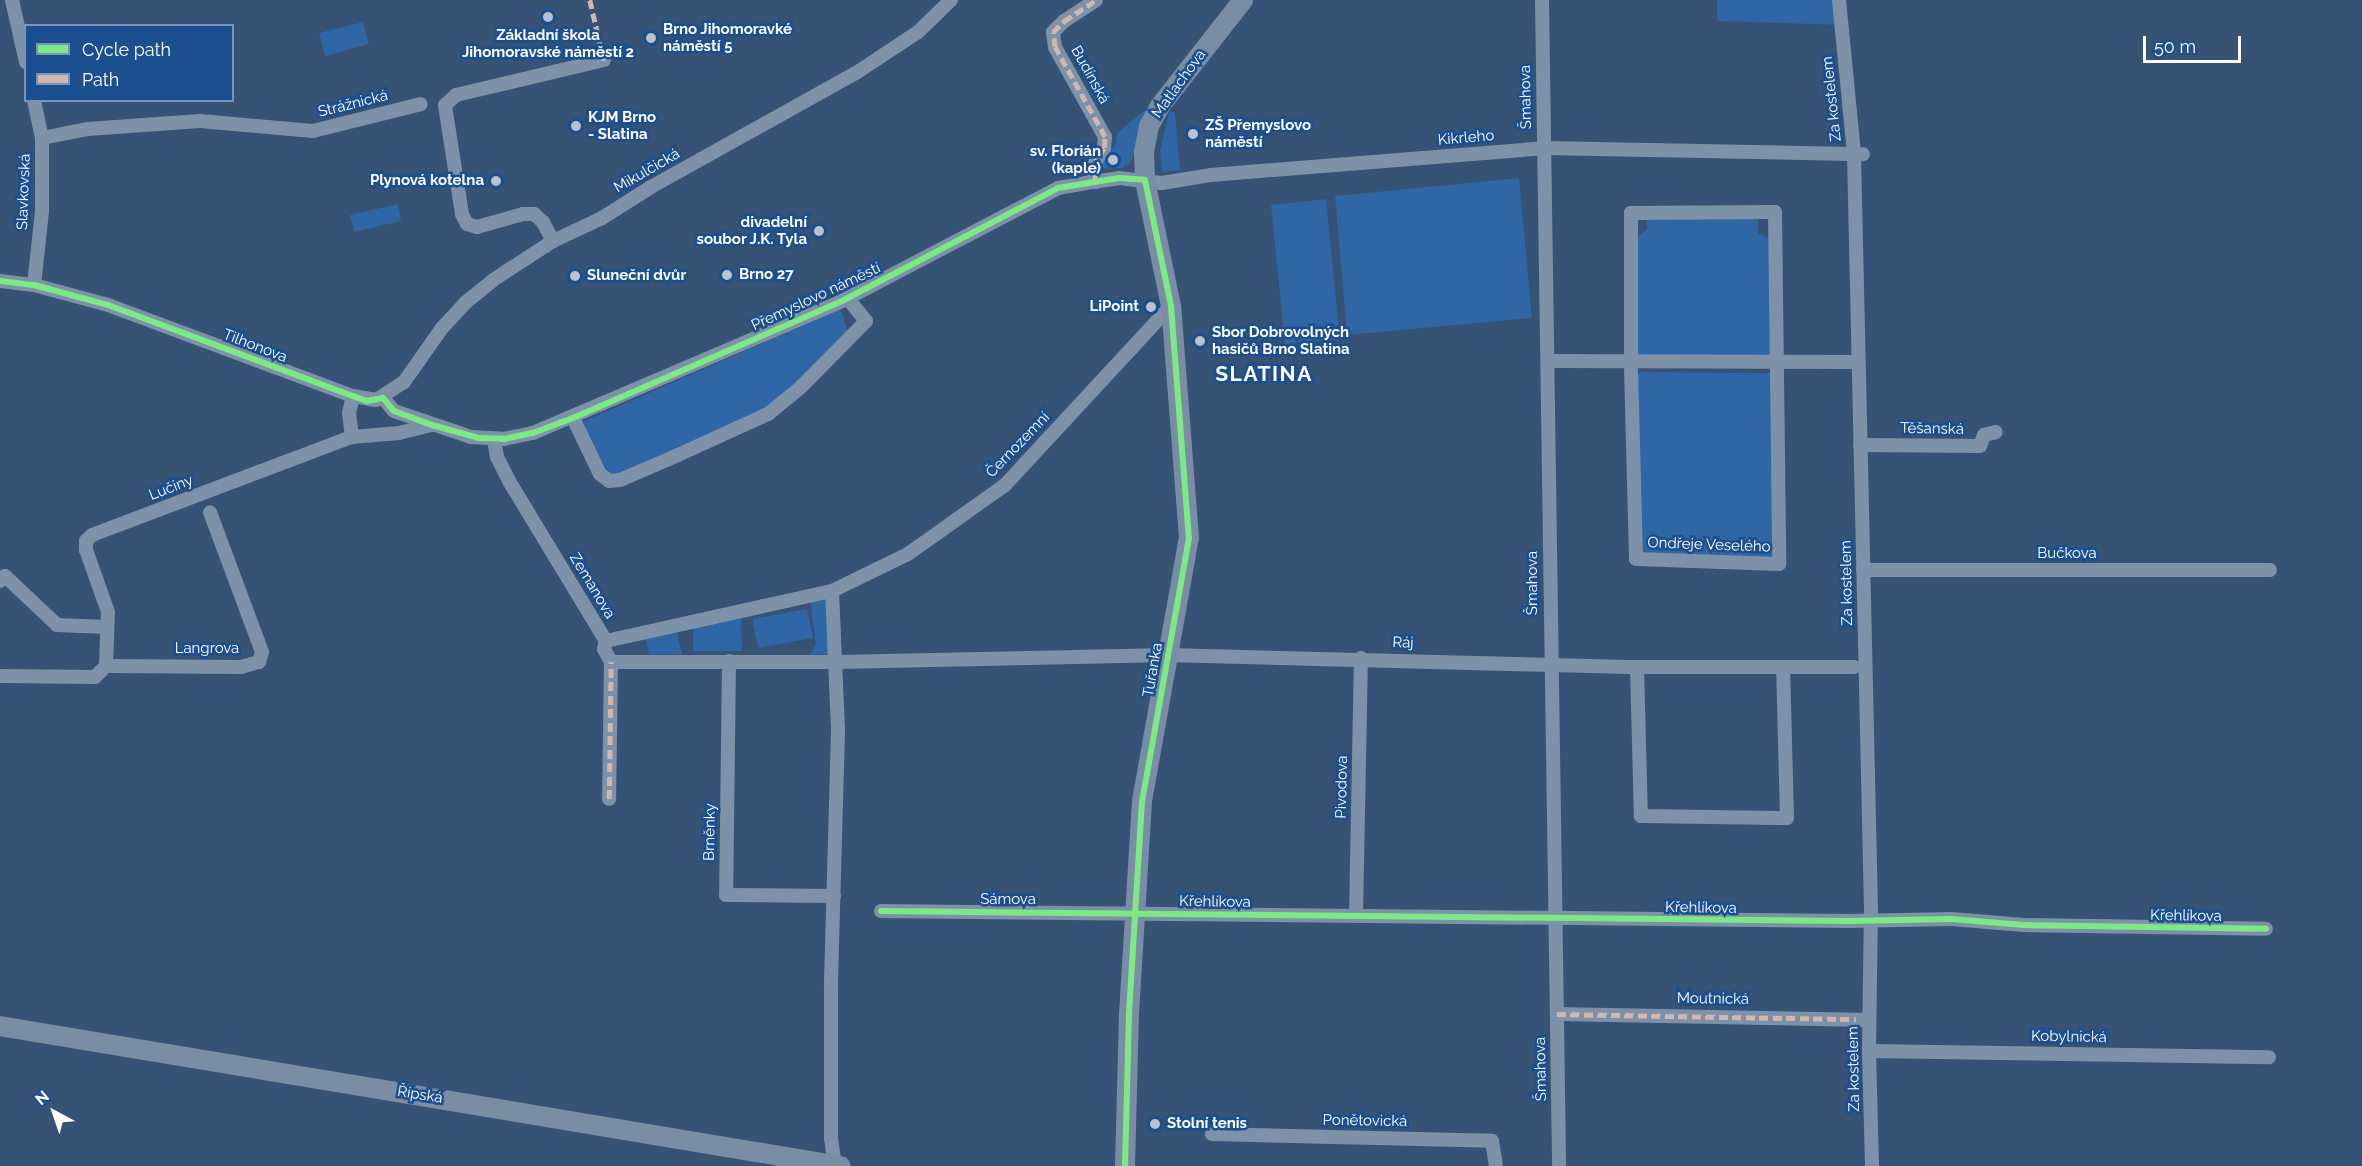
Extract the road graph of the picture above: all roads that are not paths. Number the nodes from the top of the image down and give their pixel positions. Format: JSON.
{"nodes":[{"id":1,"x":12,"y":0,"type":"edge"},
{"id":2,"x":951,"y":0,"type":"edge"},
{"id":3,"x":1096,"y":0,"type":"edge"},
{"id":4,"x":1243,"y":0,"type":"edge"},
{"id":5,"x":1542,"y":0,"type":"edge"},
{"id":6,"x":1839,"y":0,"type":"edge"},
{"id":7,"x":24,"y":53,"type":"edge"},
{"id":8,"x":604,"y":60,"type":"dead end"},
{"id":9,"x":34,"y":102,"type":"edge"},
{"id":10,"x":421,"y":104,"type":"dead end"},
{"id":11,"x":42,"y":138,"type":"junction"},
{"id":12,"x":1543,"y":148,"type":"junction"},
{"id":13,"x":1858,"y":154,"type":"junction"},
{"id":14,"x":1145,"y":180,"type":"junction"},
{"id":15,"x":1096,"y":182,"type":"junction"},
{"id":16,"x":553,"y":241,"type":"junction"},
{"id":17,"x":0,"y":281,"type":"edge"},
{"id":18,"x":34,"y":285,"type":"junction"},
{"id":19,"x":848,"y":298,"type":"junction"},
{"id":20,"x":1171,"y":306,"type":"junction"},
{"id":21,"x":1549,"y":361,"type":"junction"},
{"id":22,"x":1631,"y":362,"type":"junction"},
{"id":23,"x":1858,"y":362,"type":"junction"},
{"id":24,"x":1778,"y":364,"type":"junction"},
{"id":25,"x":353,"y":396,"type":"junction"},
{"id":26,"x":383,"y":398,"type":"junction"},
{"id":27,"x":573,"y":418,"type":"junction"},
{"id":28,"x":432,"y":426,"type":"junction"},
{"id":29,"x":1996,"y":432,"type":"dead end"},
{"id":30,"x":352,"y":437,"type":"junction"},
{"id":31,"x":494,"y":440,"type":"junction"},
{"id":32,"x":1860,"y":445,"type":"junction"},
{"id":33,"x":210,"y":512,"type":"dead end"},
{"id":34,"x":1863,"y":570,"type":"junction"},
{"id":35,"x":2270,"y":570,"type":"dead end"},
{"id":36,"x":0,"y":581,"type":"edge"},
{"id":37,"x":832,"y":591,"type":"junction"},
{"id":38,"x":107,"y":627,"type":"junction"},
{"id":39,"x":606,"y":641,"type":"junction"},
{"id":40,"x":1168,"y":655,"type":"junction"},
{"id":41,"x":1361,"y":658,"type":"junction"},
{"id":42,"x":729,"y":661,"type":"junction"},
{"id":43,"x":611,"y":662,"type":"junction"},
{"id":44,"x":837,"y":662,"type":"junction"},
{"id":45,"x":1552,"y":663,"type":"junction"},
{"id":46,"x":106,"y":666,"type":"junction"},
{"id":47,"x":1637,"y":667,"type":"junction"},
{"id":48,"x":1854,"y":667,"type":"dead end"},
{"id":49,"x":1783,"y":668,"type":"junction"},
{"id":50,"x":0,"y":676,"type":"edge"},
{"id":51,"x":609,"y":799,"type":"dead end"},
{"id":52,"x":834,"y":896,"type":"junction"},
{"id":53,"x":881,"y":911,"type":"dead end"},
{"id":54,"x":1135,"y":913,"type":"junction"},
{"id":55,"x":1356,"y":916,"type":"junction"},
{"id":56,"x":1556,"y":919,"type":"junction"},
{"id":57,"x":1870,"y":920,"type":"junction"},
{"id":58,"x":2266,"y":929,"type":"dead end"},
{"id":59,"x":1557,"y":1014,"type":"junction"},
{"id":60,"x":1869,"y":1020,"type":"junction"},
{"id":61,"x":0,"y":1026,"type":"edge"},
{"id":62,"x":1869,"y":1051,"type":"junction"},
{"id":63,"x":2269,"y":1057,"type":"dead end"},
{"id":64,"x":1212,"y":1134,"type":"dead end"},
{"id":65,"x":838,"y":1166,"type":"edge"},
{"id":66,"x":1125,"y":1166,"type":"edge"},
{"id":67,"x":1496,"y":1166,"type":"edge"},
{"id":68,"x":1559,"y":1166,"type":"edge"},
{"id":69,"x":1872,"y":1166,"type":"edge"}],
"edges":[{"from":1,"to":7,"type":"street"},
{"from":2,"to":16,"type":"street","name":"Mikulčická"},
{"from":3,"to":15,"type":"street","name":"Budínská"},
{"from":4,"to":14,"type":"street","name":"Matlachova"},
{"from":5,"to":12,"type":"street","name":"Šmahova"},
{"from":6,"to":13,"type":"street","name":"Za kostelem"},
{"from":8,"to":16,"type":"street"},
{"from":9,"to":11,"type":"street","name":"Slavkovská"},
{"from":10,"to":11,"type":"street","name":"Strážnická"},
{"from":11,"to":18,"type":"street","name":"Slavkovská"},
{"from":12,"to":13,"type":"street","name":"Kikrleho"},
{"from":12,"to":14,"type":"street","name":"Kikrleho"},
{"from":12,"to":21,"type":"street","name":"Šmahova"},
{"from":13,"to":23,"type":"street","name":"Za kostelem"},
{"from":14,"to":15,"type":"street","name":"Přemyslovo náměstí"},
{"from":14,"to":20,"type":"street","name":"Tuřanka"},
{"from":15,"to":19,"type":"street","name":"Přemyslovo náměstí"},
{"from":16,"to":26,"type":"street","name":"Mikulčická"},
{"from":17,"to":18,"type":"street","name":"Tilhonova"},
{"from":18,"to":25,"type":"street","name":"Tilhonova"},
{"from":19,"to":27,"type":"street","name":"Přemyslovo náměstí"},
{"from":19,"to":27,"type":"street","name":"Přemyslovo náměstí"},
{"from":20,"to":37,"type":"street","name":"Černozemní"},
{"from":20,"to":40,"type":"street","name":"Tuřanka"},
{"from":21,"to":22,"type":"street"},
{"from":21,"to":45,"type":"street","name":"Šmahova"},
{"from":22,"to":24,"type":"street"},
{"from":22,"to":24,"type":"street","name":"Ondřeje Veselého"},
{"from":22,"to":24,"type":"street","name":"Ondřeje Veselého"},
{"from":23,"to":24,"type":"street"},
{"from":23,"to":32,"type":"street","name":"Za kostelem"},
{"from":25,"to":26,"type":"street","name":"Tilhonova"},
{"from":25,"to":30,"type":"street"},
{"from":26,"to":28,"type":"street"},
{"from":27,"to":31,"type":"street","name":"Přemyslovo náměstí"},
{"from":28,"to":30,"type":"street","name":"Lučiny"},
{"from":28,"to":31,"type":"street"},
{"from":29,"to":32,"type":"street","name":"Těšanská"},
{"from":30,"to":38,"type":"street","name":"Lučiny"},
{"from":31,"to":39,"type":"street","name":"Zemanova"},
{"from":32,"to":34,"type":"street","name":"Za kostelem"},
{"from":33,"to":46,"type":"street","name":"Langrova"},
{"from":34,"to":35,"type":"street","name":"Bučkova"},
{"from":34,"to":57,"type":"street","name":"Za kostelem"},
{"from":36,"to":38,"type":"street"},
{"from":37,"to":39,"type":"street","name":"Černozemní"},
{"from":37,"to":44,"type":"street"},
{"from":38,"to":46,"type":"street","name":"Lučiny"},
{"from":39,"to":43,"type":"street","name":"Zemanova"},
{"from":40,"to":41,"type":"street","name":"Ráj"},
{"from":40,"to":44,"type":"street"},
{"from":40,"to":54,"type":"street","name":"Tuřanka"},
{"from":41,"to":45,"type":"street","name":"Ráj"},
{"from":41,"to":55,"type":"street","name":"Pivodova"},
{"from":42,"to":43,"type":"street"},
{"from":42,"to":44,"type":"street"},
{"from":42,"to":52,"type":"street","name":"Brněnky"},
{"from":43,"to":51,"type":"street","name":"Zemanova"},
{"from":44,"to":52,"type":"street"},
{"from":45,"to":47,"type":"street","name":"Ráj"},
{"from":45,"to":56,"type":"street","name":"Šmahova"},
{"from":46,"to":50,"type":"street","name":"Langrova"},
{"from":47,"to":49,"type":"street","name":"Ráj"},
{"from":47,"to":49,"type":"street"},
{"from":48,"to":49,"type":"street","name":"Ráj"},
{"from":52,"to":65,"type":"street"},
{"from":53,"to":54,"type":"street","name":"Sámova"},
{"from":54,"to":55,"type":"street","name":"Křehlíkova"},
{"from":54,"to":66,"type":"street","name":"Tuřanka"},
{"from":55,"to":56,"type":"street","name":"Křehlíkova"},
{"from":56,"to":57,"type":"street","name":"Křehlíkova"},
{"from":56,"to":59,"type":"street","name":"Šmahova"},
{"from":57,"to":58,"type":"street","name":"Křehlíkova"},
{"from":57,"to":60,"type":"street","name":"Za kostelem"},
{"from":59,"to":60,"type":"street","name":"Moutnická"},
{"from":59,"to":68,"type":"street","name":"Šmahova"},
{"from":60,"to":62,"type":"street","name":"Za kostelem"},
{"from":61,"to":65,"type":"street","name":"Řípská"},
{"from":62,"to":63,"type":"street","name":"Kobylnická"},
{"from":62,"to":69,"type":"street","name":"Za kostelem"},
{"from":64,"to":67,"type":"street","name":"Ponětovická"}]}
